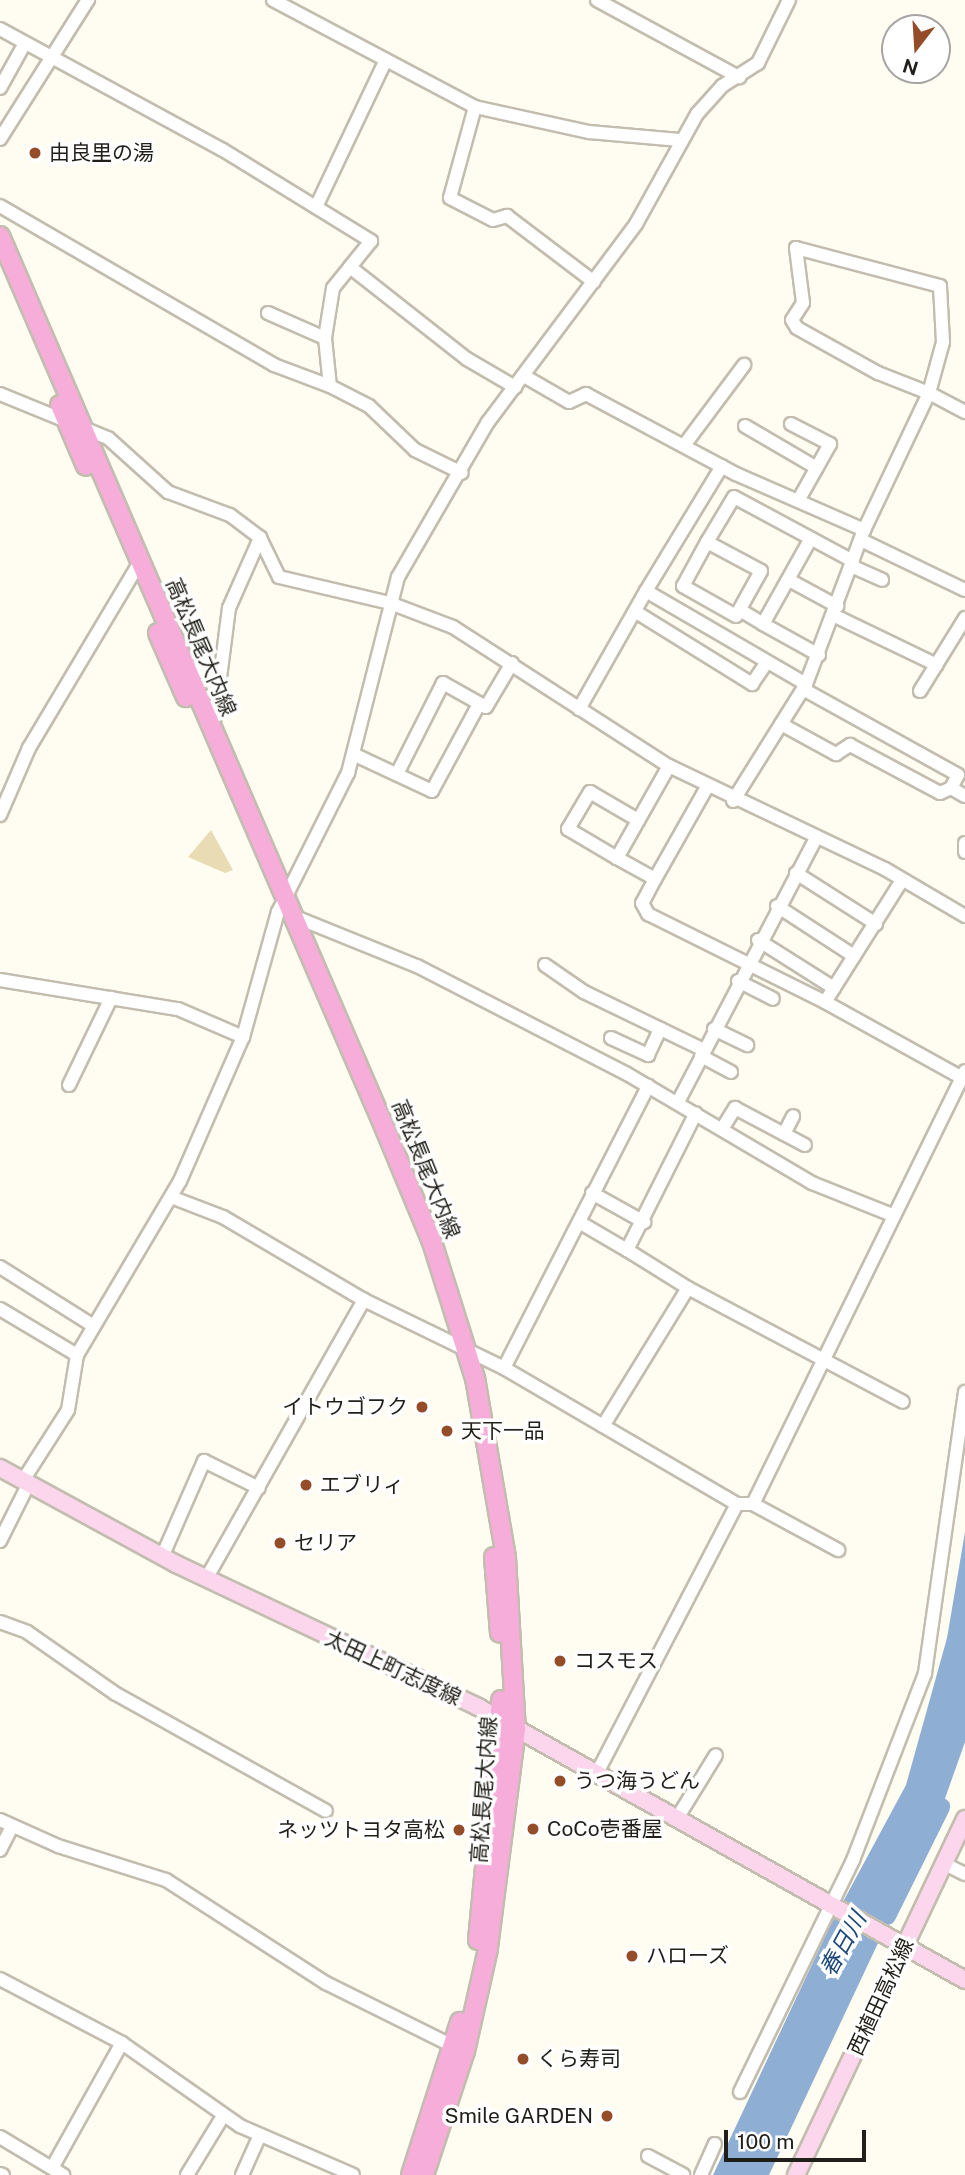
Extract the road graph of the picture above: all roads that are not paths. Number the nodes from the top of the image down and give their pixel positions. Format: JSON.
{"nodes":[{"id":1,"x":88,"y":0,"type":"edge"},
{"id":2,"x":273,"y":0,"type":"edge"},
{"id":3,"x":597,"y":0,"type":"edge"},
{"id":4,"x":789,"y":0,"type":"edge"},
{"id":5,"x":0,"y":29,"type":"edge"},
{"id":6,"x":25,"y":43,"type":"junction"},
{"id":7,"x":50,"y":57,"type":"junction"},
{"id":8,"x":385,"y":62,"type":"junction"},
{"id":9,"x":739,"y":77,"type":"junction"},
{"id":10,"x":0,"y":88,"type":"edge"},
{"id":11,"x":475,"y":107,"type":"junction"},
{"id":12,"x":0,"y":139,"type":"edge"},
{"id":13,"x":680,"y":140,"type":"junction"},
{"id":14,"x":0,"y":206,"type":"edge"},
{"id":15,"x":316,"y":207,"type":"junction"},
{"id":16,"x":0,"y":236,"type":"edge"},
{"id":17,"x":0,"y":266,"type":"edge"},
{"id":18,"x":350,"y":267,"type":"junction"},
{"id":19,"x":594,"y":282,"type":"junction"},
{"id":20,"x":268,"y":313,"type":"dead end"},
{"id":21,"x":325,"y":338,"type":"junction"},
{"id":22,"x":744,"y":365,"type":"dead end"},
{"id":23,"x":524,"y":376,"type":"junction"},
{"id":24,"x":330,"y":386,"type":"junction"},
{"id":25,"x":515,"y":387,"type":"junction"},
{"id":26,"x":929,"y":393,"type":"junction"},
{"id":27,"x":0,"y":394,"type":"edge"},
{"id":28,"x":965,"y":412,"type":"edge"},
{"id":29,"x":75,"y":423,"type":"junction"},
{"id":30,"x":791,"y":424,"type":"dead end"},
{"id":31,"x":745,"y":426,"type":"dead end"},
{"id":32,"x":685,"y":444,"type":"junction"},
{"id":33,"x":722,"y":466,"type":"junction"},
{"id":34,"x":817,"y":468,"type":"junction"},
{"id":35,"x":462,"y":473,"type":"junction"},
{"id":36,"x":798,"y":501,"type":"junction"},
{"id":37,"x":862,"y":535,"type":"junction"},
{"id":38,"x":260,"y":538,"type":"junction"},
{"id":39,"x":811,"y":538,"type":"junction"},
{"id":40,"x":707,"y":542,"type":"junction"},
{"id":41,"x":852,"y":563,"type":"junction"},
{"id":42,"x":136,"y":569,"type":"junction"},
{"id":43,"x":789,"y":580,"type":"junction"},
{"id":44,"x":882,"y":580,"type":"dead end"},
{"id":45,"x":965,"y":590,"type":"edge"},
{"id":46,"x":646,"y":592,"type":"junction"},
{"id":47,"x":390,"y":603,"type":"junction"},
{"id":48,"x":740,"y":610,"type":"junction"},
{"id":49,"x":835,"y":610,"type":"junction"},
{"id":50,"x":636,"y":612,"type":"junction"},
{"id":51,"x":965,"y":618,"type":"edge"},
{"id":52,"x":763,"y":624,"type":"junction"},
{"id":53,"x":819,"y":654,"type":"junction"},
{"id":54,"x":512,"y":663,"type":"junction"},
{"id":55,"x":766,"y":663,"type":"junction"},
{"id":56,"x":937,"y":665,"type":"junction"},
{"id":57,"x":187,"y":670,"type":"junction"},
{"id":58,"x":218,"y":675,"type":"junction"},
{"id":59,"x":804,"y":687,"type":"junction"},
{"id":60,"x":920,"y":691,"type":"dead end"},
{"id":61,"x":479,"y":704,"type":"junction"},
{"id":62,"x":579,"y":709,"type":"junction"},
{"id":63,"x":208,"y":720,"type":"junction"},
{"id":64,"x":781,"y":724,"type":"junction"},
{"id":65,"x":353,"y":754,"type":"junction"},
{"id":66,"x":669,"y":766,"type":"junction"},
{"id":67,"x":397,"y":774,"type":"junction"},
{"id":68,"x":708,"y":787,"type":"junction"},
{"id":69,"x":951,"y":788,"type":"junction"},
{"id":70,"x":965,"y":796,"type":"edge"},
{"id":71,"x":733,"y":801,"type":"junction"},
{"id":72,"x":0,"y":815,"type":"edge"},
{"id":73,"x":638,"y":820,"type":"junction"},
{"id":74,"x":816,"y":838,"type":"junction"},
{"id":75,"x":965,"y":844,"type":"edge"},
{"id":76,"x":965,"y":852,"type":"edge"},
{"id":77,"x":617,"y":858,"type":"junction"},
{"id":78,"x":796,"y":873,"type":"junction"},
{"id":79,"x":654,"y":879,"type":"junction"},
{"id":80,"x":902,"y":880,"type":"junction"},
{"id":81,"x":777,"y":906,"type":"junction"},
{"id":82,"x":286,"y":909,"type":"junction"},
{"id":83,"x":965,"y":916,"type":"edge"},
{"id":84,"x":876,"y":924,"type":"junction"},
{"id":85,"x":758,"y":940,"type":"junction"},
{"id":86,"x":854,"y":956,"type":"junction"},
{"id":87,"x":748,"y":959,"type":"junction"},
{"id":88,"x":545,"y":965,"type":"dead end"},
{"id":89,"x":0,"y":979,"type":"edge"},
{"id":90,"x":738,"y":981,"type":"junction"},
{"id":91,"x":834,"y":988,"type":"junction"},
{"id":92,"x":111,"y":998,"type":"junction"},
{"id":93,"x":774,"y":999,"type":"dead end"},
{"id":94,"x":825,"y":1002,"type":"junction"},
{"id":95,"x":660,"y":1029,"type":"junction"},
{"id":96,"x":714,"y":1029,"type":"junction"},
{"id":97,"x":243,"y":1037,"type":"junction"},
{"id":98,"x":611,"y":1038,"type":"dead end"},
{"id":99,"x":747,"y":1045,"type":"dead end"},
{"id":100,"x":702,"y":1053,"type":"junction"},
{"id":101,"x":732,"y":1072,"type":"dead end"},
{"id":102,"x":963,"y":1074,"type":"edge"},
{"id":103,"x":69,"y":1084,"type":"dead end"},
{"id":104,"x":648,"y":1086,"type":"junction"},
{"id":105,"x":678,"y":1102,"type":"junction"},
{"id":106,"x":696,"y":1113,"type":"junction"},
{"id":107,"x":793,"y":1115,"type":"dead end"},
{"id":108,"x":722,"y":1129,"type":"junction"},
{"id":109,"x":784,"y":1134,"type":"junction"},
{"id":110,"x":805,"y":1145,"type":"dead end"},
{"id":111,"x":592,"y":1193,"type":"junction"},
{"id":112,"x":171,"y":1197,"type":"junction"},
{"id":113,"x":890,"y":1214,"type":"junction"},
{"id":114,"x":579,"y":1222,"type":"junction"},
{"id":115,"x":644,"y":1222,"type":"junction"},
{"id":116,"x":627,"y":1250,"type":"junction"},
{"id":117,"x":0,"y":1267,"type":"edge"},
{"id":118,"x":13,"y":1275,"type":"junction"},
{"id":119,"x":0,"y":1283,"type":"edge"},
{"id":120,"x":688,"y":1288,"type":"junction"},
{"id":121,"x":364,"y":1300,"type":"junction"},
{"id":122,"x":0,"y":1309,"type":"edge"},
{"id":123,"x":92,"y":1325,"type":"junction"},
{"id":124,"x":460,"y":1345,"type":"junction"},
{"id":125,"x":77,"y":1355,"type":"junction"},
{"id":126,"x":822,"y":1361,"type":"junction"},
{"id":127,"x":504,"y":1368,"type":"junction"},
{"id":128,"x":965,"y":1392,"type":"edge"},
{"id":129,"x":903,"y":1402,"type":"dead end"},
{"id":130,"x":603,"y":1426,"type":"junction"},
{"id":131,"x":0,"y":1468,"type":"edge"},
{"id":132,"x":25,"y":1483,"type":"junction"},
{"id":133,"x":259,"y":1488,"type":"junction"},
{"id":134,"x":737,"y":1504,"type":"junction"},
{"id":135,"x":753,"y":1504,"type":"junction"},
{"id":136,"x":0,"y":1541,"type":"edge"},
{"id":137,"x":838,"y":1550,"type":"dead end"},
{"id":138,"x":162,"y":1557,"type":"junction"},
{"id":139,"x":206,"y":1579,"type":"junction"},
{"id":140,"x":0,"y":1622,"type":"edge"},
{"id":141,"x":509,"y":1725,"type":"junction"},
{"id":142,"x":716,"y":1755,"type":"dead end"},
{"id":143,"x":596,"y":1775,"type":"junction"},
{"id":144,"x":326,"y":1811,"type":"dead end"},
{"id":145,"x":965,"y":1819,"type":"edge"},
{"id":146,"x":676,"y":1820,"type":"junction"},
{"id":147,"x":6,"y":1823,"type":"edge"},
{"id":148,"x":0,"y":1850,"type":"edge"},
{"id":149,"x":945,"y":1864,"type":"junction"},
{"id":150,"x":965,"y":1874,"type":"edge"},
{"id":151,"x":831,"y":1906,"type":"junction"},
{"id":152,"x":901,"y":1942,"type":"junction"},
{"id":153,"x":0,"y":1979,"type":"edge"},
{"id":154,"x":965,"y":1980,"type":"edge"},
{"id":155,"x":122,"y":2043,"type":"junction"},
{"id":156,"x":460,"y":2049,"type":"junction"},
{"id":157,"x":740,"y":2092,"type":"dead end"},
{"id":158,"x":223,"y":2116,"type":"junction"},
{"id":159,"x":260,"y":2135,"type":"junction"},
{"id":160,"x":0,"y":2137,"type":"edge"},
{"id":161,"x":715,"y":2144,"type":"dead end"},
{"id":162,"x":648,"y":2156,"type":"dead end"},
{"id":163,"x":57,"y":2172,"type":"edge"},
{"id":164,"x":187,"y":2175,"type":"edge"},
{"id":165,"x":243,"y":2175,"type":"edge"},
{"id":166,"x":353,"y":2175,"type":"edge"},
{"id":167,"x":411,"y":2175,"type":"edge"},
{"id":168,"x":424,"y":2175,"type":"edge"},
{"id":169,"x":682,"y":2175,"type":"edge"},
{"id":170,"x":701,"y":2175,"type":"edge"},
{"id":171,"x":796,"y":2175,"type":"edge"}],
"edges":[{"from":1,"to":7,"type":"street"},
{"from":2,"to":8,"type":"street"},
{"from":3,"to":9,"type":"street"},
{"from":4,"to":9,"type":"street"},
{"from":5,"to":6,"type":"street"},
{"from":6,"to":7,"type":"street"},
{"from":6,"to":10,"type":"street"},
{"from":7,"to":12,"type":"street"},
{"from":7,"to":15,"type":"street"},
{"from":8,"to":11,"type":"street"},
{"from":8,"to":15,"type":"street"},
{"from":9,"to":13,"type":"street"},
{"from":11,"to":13,"type":"street"},
{"from":11,"to":19,"type":"street"},
{"from":13,"to":19,"type":"street"},
{"from":14,"to":24,"type":"street"},
{"from":15,"to":18,"type":"street"},
{"from":16,"to":29,"type":"main road","name":"高松長尾大内線"},
{"from":17,"to":29,"type":"main road","name":"高松長尾大内線"},
{"from":18,"to":21,"type":"street"},
{"from":18,"to":25,"type":"street"},
{"from":19,"to":23,"type":"street"},
{"from":20,"to":21,"type":"street"},
{"from":21,"to":24,"type":"street"},
{"from":22,"to":32,"type":"street"},
{"from":23,"to":25,"type":"street"},
{"from":23,"to":32,"type":"street"},
{"from":24,"to":35,"type":"street"},
{"from":25,"to":35,"type":"street"},
{"from":26,"to":26,"type":"street"},
{"from":26,"to":28,"type":"street"},
{"from":26,"to":37,"type":"street"},
{"from":27,"to":29,"type":"street"},
{"from":29,"to":38,"type":"street"},
{"from":29,"to":42,"type":"main road","name":"高松長尾大内線"},
{"from":30,"to":34,"type":"street"},
{"from":31,"to":34,"type":"street"},
{"from":32,"to":33,"type":"street"},
{"from":33,"to":36,"type":"street"},
{"from":33,"to":46,"type":"street"},
{"from":34,"to":36,"type":"street"},
{"from":35,"to":47,"type":"street"},
{"from":36,"to":37,"type":"street"},
{"from":37,"to":41,"type":"street"},
{"from":37,"to":45,"type":"street"},
{"from":38,"to":47,"type":"street"},
{"from":38,"to":58,"type":"street"},
{"from":39,"to":40,"type":"street"},
{"from":39,"to":41,"type":"street"},
{"from":39,"to":43,"type":"street"},
{"from":40,"to":48,"type":"street"},
{"from":40,"to":48,"type":"street"},
{"from":41,"to":44,"type":"street"},
{"from":41,"to":49,"type":"street"},
{"from":42,"to":57,"type":"main road","name":"高松長尾大内線"},
{"from":42,"to":72,"type":"street"},
{"from":42,"to":82,"type":"main road","name":"高松長尾大内線"},
{"from":43,"to":49,"type":"street"},
{"from":43,"to":52,"type":"street"},
{"from":46,"to":50,"type":"street"},
{"from":46,"to":55,"type":"street"},
{"from":47,"to":54,"type":"street"},
{"from":47,"to":65,"type":"street"},
{"from":48,"to":52,"type":"street"},
{"from":49,"to":53,"type":"street"},
{"from":49,"to":56,"type":"street"},
{"from":50,"to":55,"type":"street"},
{"from":50,"to":62,"type":"street"},
{"from":51,"to":56,"type":"street"},
{"from":52,"to":53,"type":"street"},
{"from":53,"to":59,"type":"street"},
{"from":54,"to":61,"type":"street"},
{"from":54,"to":62,"type":"street"},
{"from":55,"to":59,"type":"street"},
{"from":56,"to":60,"type":"street"},
{"from":57,"to":58,"type":"street"},
{"from":57,"to":63,"type":"main road","name":"高松長尾大内線"},
{"from":58,"to":63,"type":"street"},
{"from":59,"to":64,"type":"street"},
{"from":59,"to":69,"type":"street"},
{"from":61,"to":67,"type":"street"},
{"from":61,"to":67,"type":"street"},
{"from":62,"to":66,"type":"street"},
{"from":63,"to":82,"type":"main road","name":"高松長尾大内線"},
{"from":64,"to":69,"type":"street"},
{"from":64,"to":71,"type":"street"},
{"from":65,"to":67,"type":"street"},
{"from":65,"to":82,"type":"street"},
{"from":66,"to":68,"type":"street"},
{"from":66,"to":73,"type":"street"},
{"from":68,"to":71,"type":"street"},
{"from":68,"to":79,"type":"street"},
{"from":69,"to":70,"type":"street"},
{"from":71,"to":74,"type":"street"},
{"from":73,"to":77,"type":"street"},
{"from":73,"to":77,"type":"street"},
{"from":74,"to":78,"type":"street"},
{"from":74,"to":80,"type":"street"},
{"from":75,"to":76,"type":"street"},
{"from":77,"to":79,"type":"street"},
{"from":78,"to":81,"type":"street"},
{"from":78,"to":84,"type":"street"},
{"from":79,"to":87,"type":"street"},
{"from":80,"to":83,"type":"street"},
{"from":80,"to":84,"type":"street"},
{"from":81,"to":85,"type":"street"},
{"from":81,"to":86,"type":"street"},
{"from":82,"to":97,"type":"street"},
{"from":82,"to":104,"type":"street"},
{"from":82,"to":124,"type":"main road","name":"高松長尾大内線"},
{"from":84,"to":86,"type":"street"},
{"from":85,"to":87,"type":"street"},
{"from":85,"to":91,"type":"street"},
{"from":86,"to":91,"type":"street"},
{"from":87,"to":90,"type":"street"},
{"from":87,"to":94,"type":"street"},
{"from":88,"to":95,"type":"street"},
{"from":89,"to":92,"type":"street"},
{"from":90,"to":93,"type":"street"},
{"from":90,"to":96,"type":"street"},
{"from":91,"to":94,"type":"street"},
{"from":92,"to":97,"type":"street"},
{"from":92,"to":103,"type":"street"},
{"from":94,"to":102,"type":"street"},
{"from":95,"to":98,"type":"street"},
{"from":95,"to":100,"type":"street"},
{"from":96,"to":99,"type":"street"},
{"from":96,"to":100,"type":"street"},
{"from":97,"to":112,"type":"street"},
{"from":100,"to":101,"type":"street"},
{"from":100,"to":105,"type":"street"},
{"from":102,"to":113,"type":"street"},
{"from":104,"to":105,"type":"street"},
{"from":104,"to":111,"type":"street"},
{"from":105,"to":106,"type":"street"},
{"from":106,"to":108,"type":"street"},
{"from":106,"to":115,"type":"street"},
{"from":107,"to":109,"type":"street"},
{"from":108,"to":109,"type":"street"},
{"from":108,"to":113,"type":"street"},
{"from":109,"to":110,"type":"street"},
{"from":111,"to":114,"type":"street"},
{"from":111,"to":115,"type":"street"},
{"from":112,"to":121,"type":"street"},
{"from":112,"to":123,"type":"street"},
{"from":113,"to":126,"type":"street"},
{"from":114,"to":116,"type":"street"},
{"from":114,"to":127,"type":"street"},
{"from":115,"to":116,"type":"street"},
{"from":116,"to":120,"type":"street"},
{"from":117,"to":118,"type":"street"},
{"from":118,"to":119,"type":"street"},
{"from":118,"to":123,"type":"street"},
{"from":120,"to":126,"type":"street"},
{"from":120,"to":130,"type":"street"},
{"from":121,"to":124,"type":"street"},
{"from":121,"to":133,"type":"street"},
{"from":122,"to":125,"type":"street"},
{"from":123,"to":125,"type":"street"},
{"from":124,"to":127,"type":"street"},
{"from":124,"to":141,"type":"main road","name":"高松長尾大内線"},
{"from":125,"to":132,"type":"street"},
{"from":126,"to":129,"type":"street"},
{"from":126,"to":135,"type":"street"},
{"from":127,"to":130,"type":"street"},
{"from":128,"to":151,"type":"street"},
{"from":130,"to":134,"type":"street"},
{"from":131,"to":132,"type":"main road","name":"太田上町志度線"},
{"from":132,"to":136,"type":"street"},
{"from":132,"to":138,"type":"main road","name":"太田上町志度線"},
{"from":133,"to":138,"type":"street"},
{"from":133,"to":139,"type":"street"},
{"from":134,"to":135,"type":"street"},
{"from":134,"to":143,"type":"street"},
{"from":135,"to":137,"type":"street"},
{"from":138,"to":139,"type":"main road","name":"太田上町志度線"},
{"from":139,"to":141,"type":"main road","name":"太田上町志度線"},
{"from":140,"to":144,"type":"street"},
{"from":141,"to":143,"type":"main road","name":"太田上町志度線"},
{"from":141,"to":156,"type":"main road","name":"高松長尾大内線"},
{"from":142,"to":146,"type":"street"},
{"from":143,"to":146,"type":"main road","name":"太田上町志度線"},
{"from":145,"to":149,"type":"main road","name":"西植田高松線"},
{"from":146,"to":151,"type":"main road","name":"太田上町志度線"},
{"from":147,"to":148,"type":"street"},
{"from":147,"to":156,"type":"street"},
{"from":149,"to":150,"type":"street"},
{"from":149,"to":152,"type":"main road","name":"西植田高松線"},
{"from":151,"to":152,"type":"main road","name":"太田上町志度線"},
{"from":151,"to":157,"type":"street"},
{"from":152,"to":154,"type":"main road","name":"太田上町志度線"},
{"from":152,"to":171,"type":"main road","name":"西植田高松線"},
{"from":153,"to":155,"type":"street"},
{"from":155,"to":158,"type":"street"},
{"from":155,"to":163,"type":"street"},
{"from":156,"to":167,"type":"main road","name":"高松長尾大内線"},
{"from":156,"to":168,"type":"main road","name":"高松長尾大内線"},
{"from":158,"to":159,"type":"street"},
{"from":158,"to":164,"type":"street"},
{"from":159,"to":165,"type":"street"},
{"from":159,"to":166,"type":"street"},
{"from":160,"to":163,"type":"street"},
{"from":161,"to":170,"type":"street"},
{"from":162,"to":169,"type":"street"}]}
